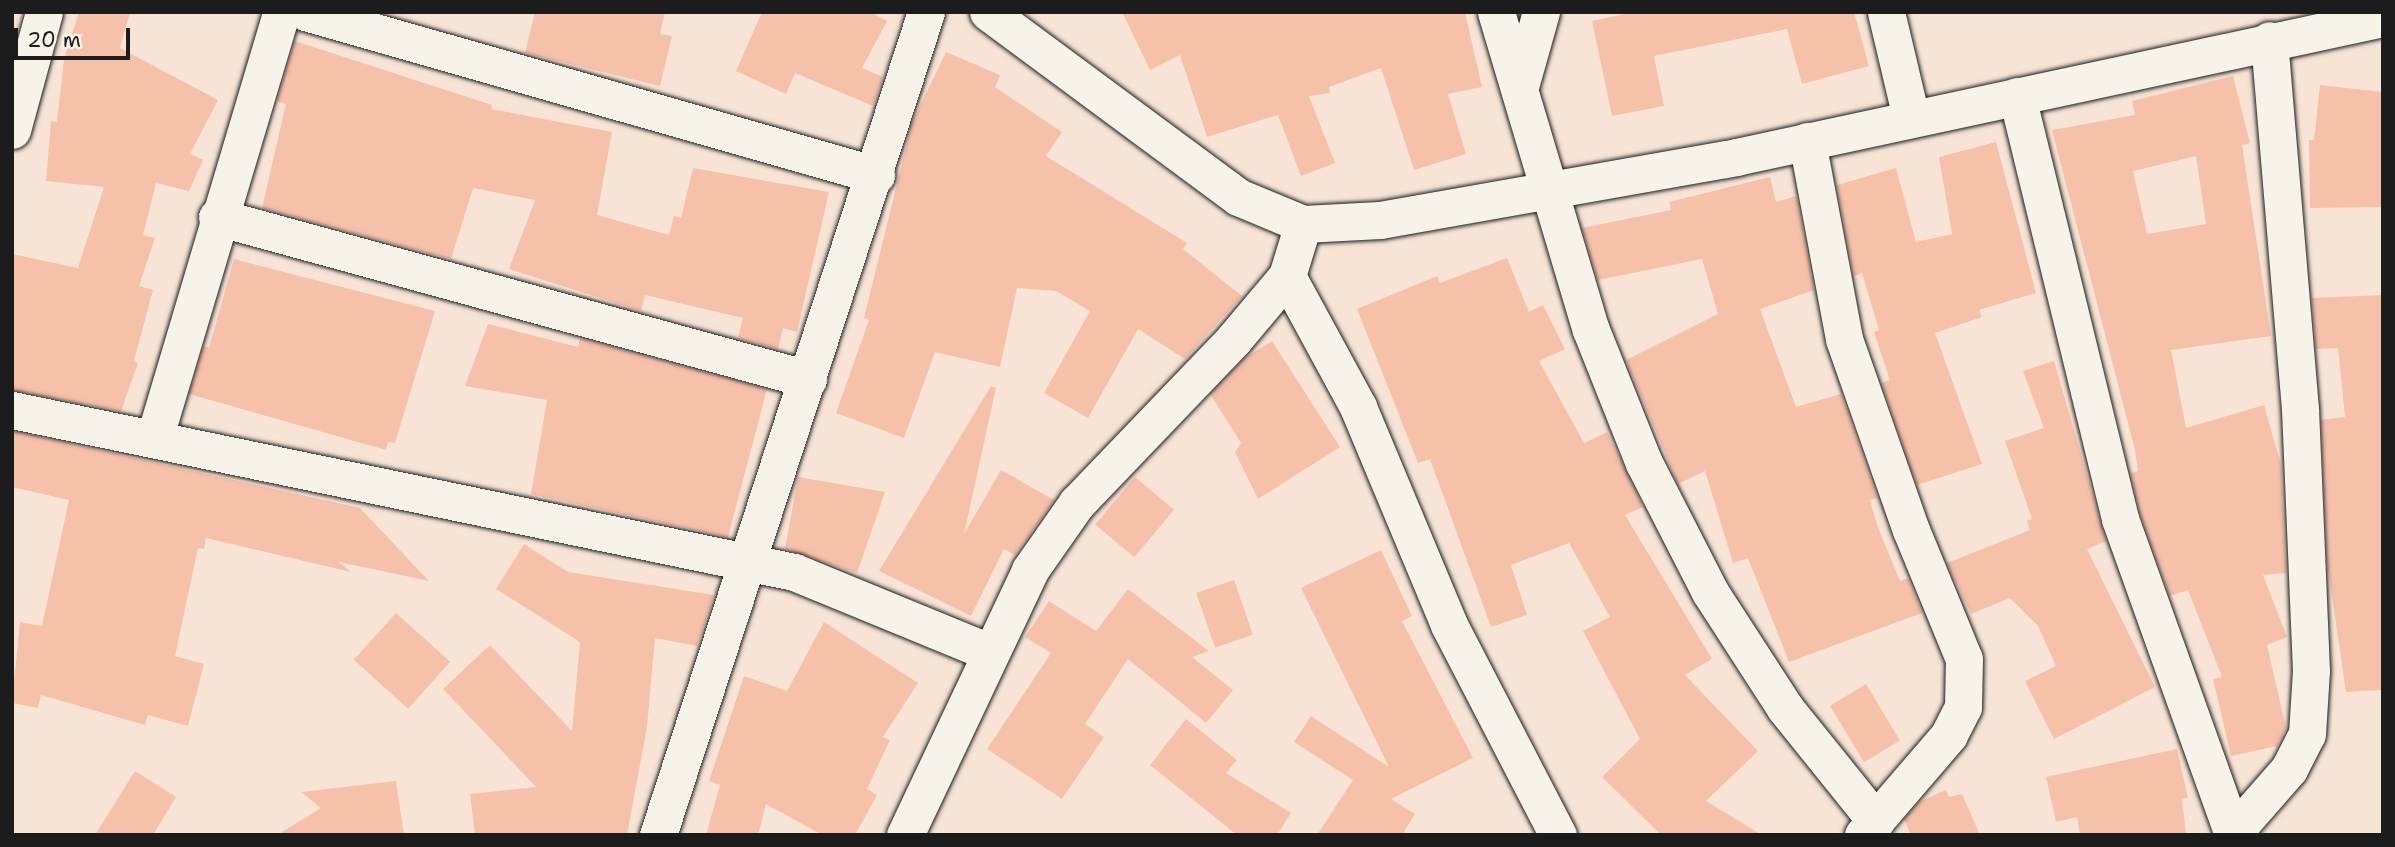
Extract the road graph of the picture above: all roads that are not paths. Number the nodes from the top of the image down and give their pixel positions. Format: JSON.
{"nodes":[{"id":1,"x":44,"y":12,"type":"edge"},
{"id":2,"x":281,"y":12,"type":"edge"},
{"id":3,"x":304,"y":12,"type":"edge"},
{"id":4,"x":926,"y":12,"type":"edge"},
{"id":5,"x":988,"y":12,"type":"edge"},
{"id":6,"x":1496,"y":12,"type":"edge"},
{"id":7,"x":1541,"y":12,"type":"edge"},
{"id":8,"x":1886,"y":12,"type":"edge"},
{"id":9,"x":2383,"y":18,"type":"edge"},
{"id":10,"x":2320,"y":20,"type":"edge"},
{"id":11,"x":2269,"y":40,"type":"junction"},
{"id":12,"x":1521,"y":83,"type":"junction"},
{"id":13,"x":2018,"y":96,"type":"junction"},
{"id":14,"x":1911,"y":118,"type":"junction"},
{"id":15,"x":12,"y":130,"type":"edge"},
{"id":16,"x":1807,"y":141,"type":"junction"},
{"id":17,"x":876,"y":175,"type":"junction"},
{"id":18,"x":1550,"y":191,"type":"junction"},
{"id":19,"x":217,"y":217,"type":"junction"},
{"id":20,"x":1303,"y":224,"type":"junction"},
{"id":21,"x":1287,"y":276,"type":"junction"},
{"id":22,"x":808,"y":379,"type":"junction"},
{"id":23,"x":12,"y":410,"type":"edge"},
{"id":24,"x":155,"y":436,"type":"junction"},
{"id":25,"x":748,"y":565,"type":"junction"},
{"id":26,"x":989,"y":652,"type":"junction"},
{"id":27,"x":1869,"y":828,"type":"edge"},
{"id":28,"x":2233,"y":834,"type":"edge"},
{"id":29,"x":658,"y":835,"type":"edge"},
{"id":30,"x":905,"y":835,"type":"edge"},
{"id":31,"x":1558,"y":835,"type":"edge"}],
"edges":[{"from":1,"to":15,"type":"street"},
{"from":2,"to":19,"type":"street"},
{"from":3,"to":17,"type":"street"},
{"from":4,"to":17,"type":"street"},
{"from":5,"to":20,"type":"street"},
{"from":6,"to":12,"type":"street"},
{"from":7,"to":12,"type":"street"},
{"from":8,"to":14,"type":"street"},
{"from":9,"to":10,"type":"street"},
{"from":10,"to":11,"type":"street"},
{"from":11,"to":13,"type":"street"},
{"from":11,"to":28,"type":"street"},
{"from":12,"to":18,"type":"street"},
{"from":13,"to":14,"type":"street"},
{"from":13,"to":28,"type":"street"},
{"from":14,"to":16,"type":"street"},
{"from":16,"to":18,"type":"street"},
{"from":16,"to":27,"type":"street"},
{"from":17,"to":22,"type":"street"},
{"from":18,"to":20,"type":"street"},
{"from":18,"to":27,"type":"street"},
{"from":19,"to":22,"type":"street"},
{"from":19,"to":24,"type":"street"},
{"from":20,"to":21,"type":"street"},
{"from":21,"to":26,"type":"street"},
{"from":21,"to":31,"type":"street"},
{"from":22,"to":25,"type":"street"},
{"from":23,"to":24,"type":"street"},
{"from":24,"to":25,"type":"street"},
{"from":25,"to":26,"type":"street"},
{"from":25,"to":29,"type":"street"},
{"from":26,"to":30,"type":"street"}]}
